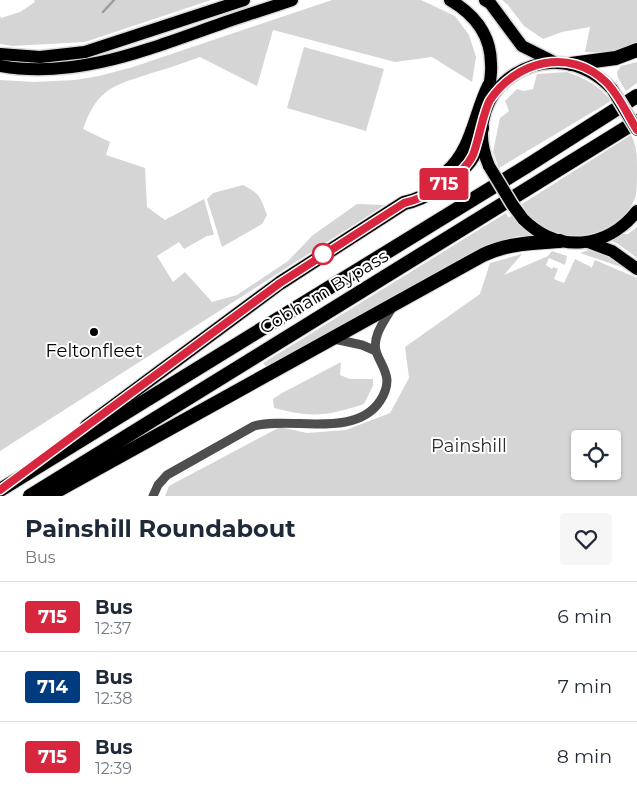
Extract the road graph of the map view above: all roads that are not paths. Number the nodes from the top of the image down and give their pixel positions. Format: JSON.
{"nodes":[{"id":1,"x":244,"y":0,"type":"edge"},
{"id":2,"x":292,"y":0,"type":"edge"},
{"id":3,"x":450,"y":0,"type":"edge"},
{"id":4,"x":485,"y":0,"type":"edge"},
{"id":5,"x":637,"y":50,"type":"edge"},
{"id":6,"x":0,"y":54,"type":"edge"},
{"id":7,"x":554,"y":62,"type":"junction"},
{"id":8,"x":571,"y":64,"type":"junction"},
{"id":9,"x":0,"y":66,"type":"edge"},
{"id":10,"x":489,"y":86,"type":"junction"},
{"id":11,"x":637,"y":96,"type":"edge"},
{"id":12,"x":487,"y":106,"type":"junction"},
{"id":13,"x":637,"y":121,"type":"edge"},
{"id":14,"x":482,"y":128,"type":"junction"},
{"id":15,"x":637,"y":130,"type":"edge"},
{"id":16,"x":404,"y":203,"type":"junction"},
{"id":17,"x":637,"y":211,"type":"edge"},
{"id":18,"x":560,"y":241,"type":"junction"},
{"id":19,"x":588,"y":242,"type":"junction"},
{"id":20,"x":637,"y":269,"type":"edge"},
{"id":21,"x":395,"y":304,"type":"junction"},
{"id":22,"x":334,"y":339,"type":"junction"},
{"id":23,"x":376,"y":351,"type":"junction"},
{"id":24,"x":14,"y":481,"type":"junction"},
{"id":25,"x":0,"y":490,"type":"edge"},
{"id":26,"x":30,"y":496,"type":"edge"},
{"id":27,"x":44,"y":496,"type":"edge"},
{"id":28,"x":154,"y":496,"type":"edge"}],
"edges":[{"from":1,"to":6,"type":"main road"},
{"from":2,"to":9,"type":"main road"},
{"from":3,"to":10,"type":"main road"},
{"from":4,"to":7,"type":"main road"},
{"from":5,"to":8,"type":"highway"},
{"from":7,"to":8,"type":"main road"},
{"from":7,"to":12,"type":"main road"},
{"from":8,"to":15,"type":"main road","bridge":true},
{"from":10,"to":12,"type":"main road"},
{"from":10,"to":16,"type":"highway"},
{"from":11,"to":24,"type":"highway","name":"Cobham Bypass"},
{"from":12,"to":14,"type":"main road"},
{"from":13,"to":26,"type":"highway","name":"Cobham Bypass"},
{"from":14,"to":16,"type":"highway"},
{"from":14,"to":18,"type":"main road","bridge":true},
{"from":16,"to":24,"type":"highway"},
{"from":17,"to":19,"type":"main road"},
{"from":18,"to":19,"type":"main road"},
{"from":18,"to":21,"type":"highway"},
{"from":19,"to":20,"type":"main road"},
{"from":21,"to":22,"type":"highway"},
{"from":21,"to":23,"type":"street"},
{"from":22,"to":23,"type":"street"},
{"from":22,"to":27,"type":"highway"},
{"from":23,"to":28,"type":"street"},
{"from":24,"to":25,"type":"highway"}]}
